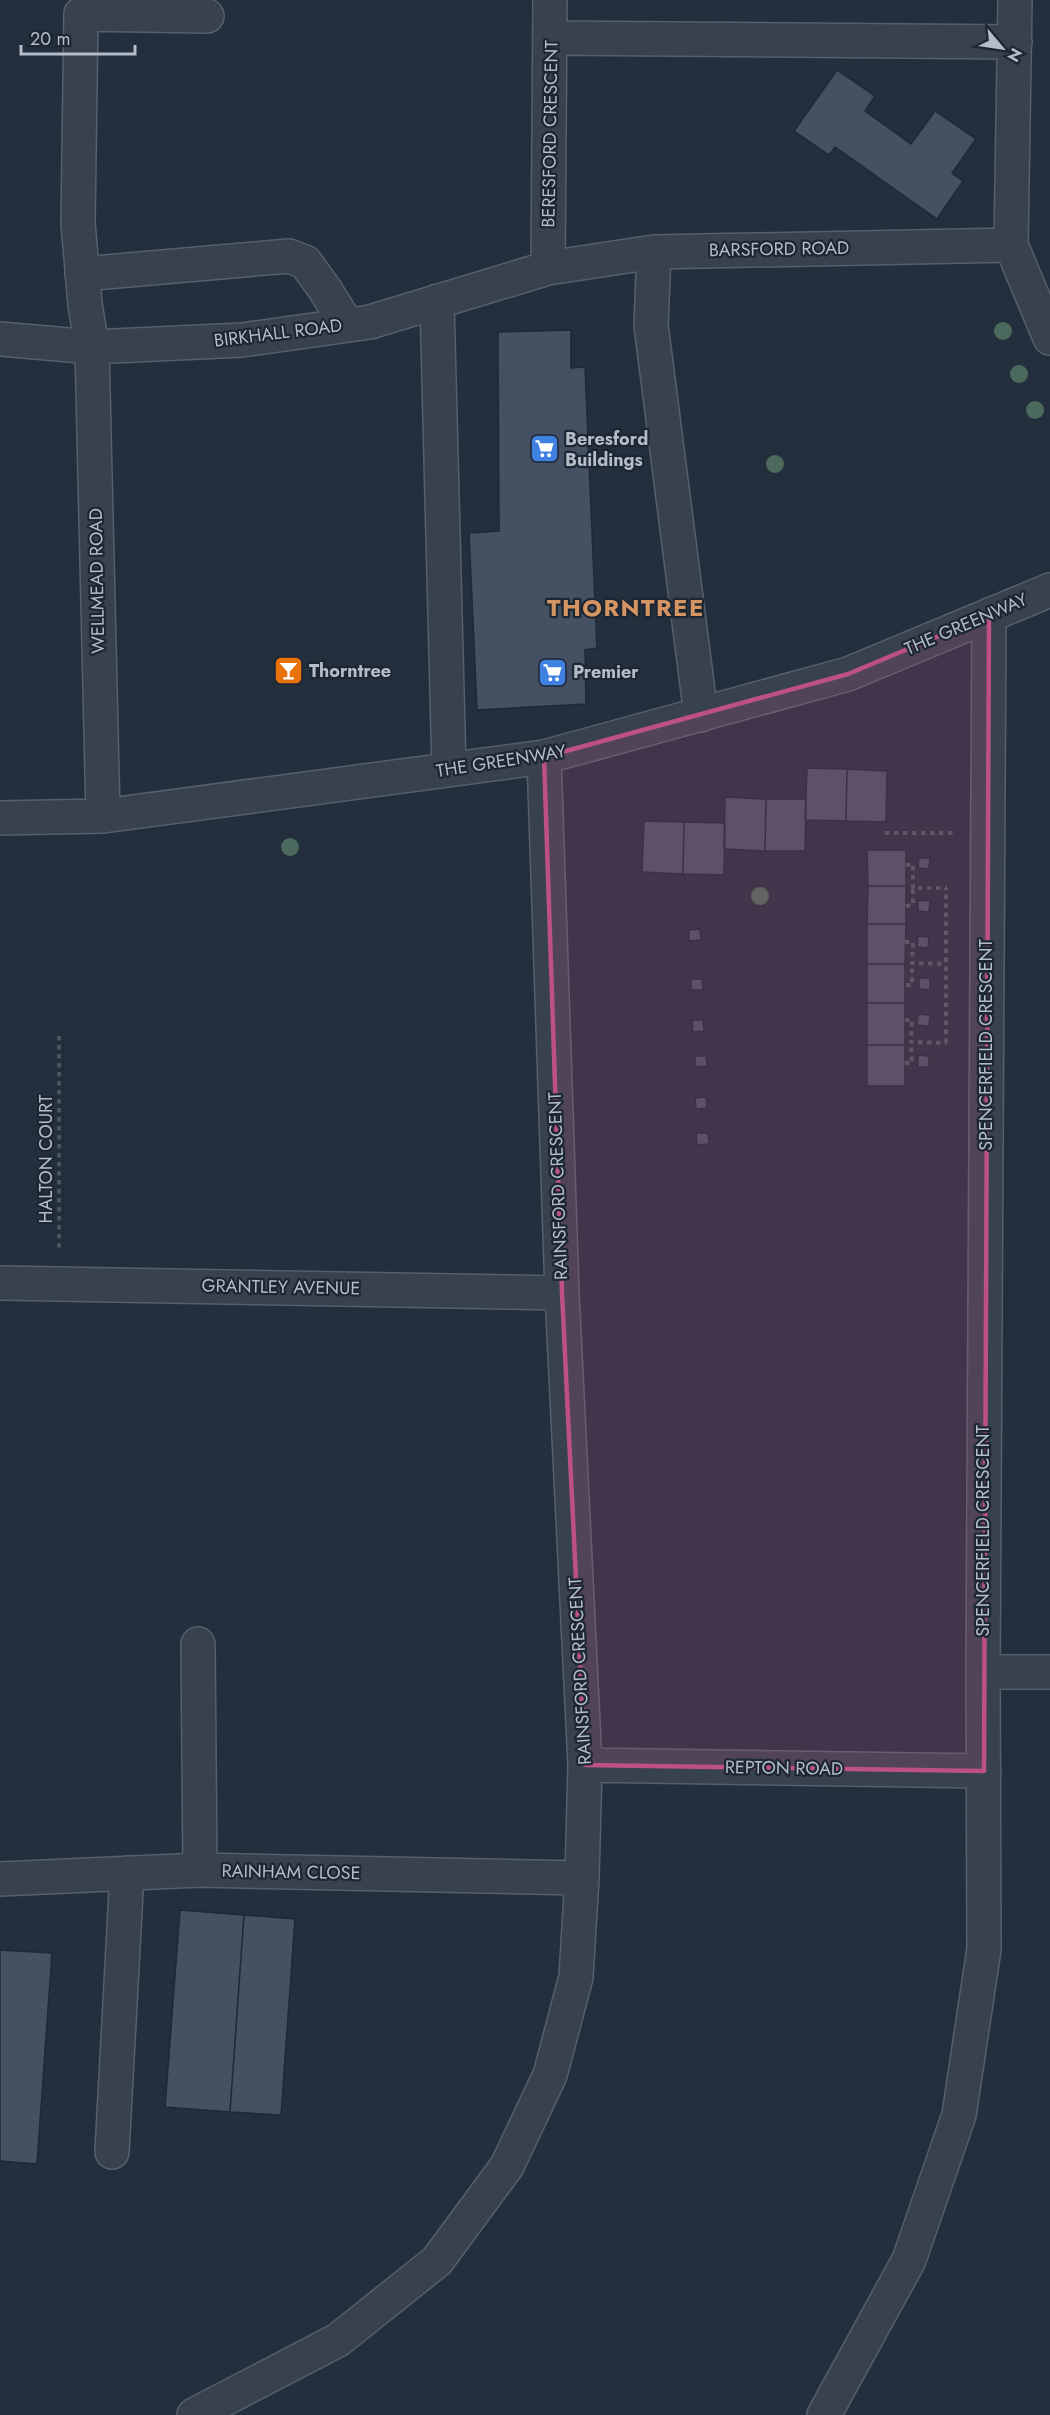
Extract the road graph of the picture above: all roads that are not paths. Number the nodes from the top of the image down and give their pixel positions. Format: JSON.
{"nodes":[{"id":1,"x":550,"y":0,"type":"edge"},
{"id":2,"x":1015,"y":0,"type":"edge"},
{"id":3,"x":207,"y":16,"type":"dead end"},
{"id":4,"x":551,"y":38,"type":"junction"},
{"id":5,"x":1015,"y":42,"type":"junction"},
{"id":6,"x":1011,"y":245,"type":"junction"},
{"id":7,"x":654,"y":252,"type":"junction"},
{"id":8,"x":548,"y":268,"type":"junction"},
{"id":9,"x":82,"y":274,"type":"junction"},
{"id":10,"x":437,"y":301,"type":"junction"},
{"id":11,"x":347,"y":325,"type":"junction"},
{"id":12,"x":1050,"y":338,"type":"edge"},
{"id":13,"x":0,"y":339,"type":"edge"},
{"id":14,"x":92,"y":347,"type":"junction"},
{"id":15,"x":1050,"y":590,"type":"edge"},
{"id":16,"x":989,"y":615,"type":"junction"},
{"id":17,"x":701,"y":714,"type":"junction"},
{"id":18,"x":544,"y":757,"type":"junction"},
{"id":19,"x":449,"y":770,"type":"junction"},
{"id":20,"x":103,"y":816,"type":"junction"},
{"id":21,"x":0,"y":818,"type":"edge"},
{"id":22,"x":0,"y":1283,"type":"edge"},
{"id":23,"x":562,"y":1293,"type":"junction"},
{"id":24,"x":198,"y":1644,"type":"dead end"},
{"id":25,"x":1050,"y":1671,"type":"edge"},
{"id":26,"x":983,"y":1672,"type":"junction"},
{"id":27,"x":585,"y":1765,"type":"junction"},
{"id":28,"x":984,"y":1771,"type":"junction"},
{"id":29,"x":200,"y":1870,"type":"junction"},
{"id":30,"x":128,"y":1874,"type":"junction"},
{"id":31,"x":582,"y":1878,"type":"junction"},
{"id":32,"x":0,"y":1879,"type":"edge"},
{"id":33,"x":112,"y":2152,"type":"dead end"},
{"id":34,"x":194,"y":2415,"type":"edge"},
{"id":35,"x":824,"y":2415,"type":"edge"}],
"edges":[{"from":1,"to":4,"type":"street","name":"BERESFORD CRESCENT"},
{"from":2,"to":5,"type":"street"},
{"from":3,"to":9,"type":"street","name":"WELLMEAD ROAD"},
{"from":4,"to":5,"type":"street"},
{"from":4,"to":8,"type":"street","name":"BERESFORD CRESCENT"},
{"from":5,"to":6,"type":"street"},
{"from":6,"to":7,"type":"street","name":"BARSFORD ROAD"},
{"from":6,"to":12,"type":"street"},
{"from":7,"to":8,"type":"street","name":"BARSFORD ROAD"},
{"from":7,"to":17,"type":"street"},
{"from":8,"to":10,"type":"street","name":"BIRKHALL ROAD"},
{"from":9,"to":11,"type":"street"},
{"from":9,"to":14,"type":"street","name":"WELLMEAD ROAD"},
{"from":10,"to":11,"type":"street","name":"BIRKHALL ROAD"},
{"from":10,"to":19,"type":"street"},
{"from":11,"to":14,"type":"street","name":"BIRKHALL ROAD"},
{"from":13,"to":14,"type":"street","name":"BIRKHALL ROAD"},
{"from":14,"to":20,"type":"street","name":"WELLMEAD ROAD"},
{"from":15,"to":16,"type":"street","name":"THE GREENWAY"},
{"from":16,"to":17,"type":"street","name":"THE GREENWAY"},
{"from":16,"to":26,"type":"street","name":"SPENCERFIELD CRESCENT"},
{"from":17,"to":18,"type":"street","name":"THE GREENWAY"},
{"from":18,"to":19,"type":"street","name":"THE GREENWAY"},
{"from":18,"to":23,"type":"street","name":"RAINSFORD CRESCENT"},
{"from":19,"to":20,"type":"street","name":"THE GREENWAY"},
{"from":20,"to":21,"type":"street","name":"THE GREENWAY"},
{"from":22,"to":23,"type":"street","name":"GRANTLEY AVENUE"},
{"from":23,"to":27,"type":"street","name":"RAINSFORD CRESCENT"},
{"from":24,"to":29,"type":"street"},
{"from":25,"to":26,"type":"street"},
{"from":26,"to":28,"type":"street","name":"SPENCERFIELD CRESCENT"},
{"from":27,"to":28,"type":"street","name":"REPTON ROAD"},
{"from":27,"to":31,"type":"street","name":"RAINSFORD CRESCENT"},
{"from":28,"to":35,"type":"street","name":"SPENCERFIELD CRESCENT"},
{"from":29,"to":30,"type":"street","name":"RAINHAM CLOSE"},
{"from":29,"to":31,"type":"street","name":"RAINHAM CLOSE"},
{"from":30,"to":32,"type":"street","name":"RAINHAM CLOSE"},
{"from":30,"to":33,"type":"street"},
{"from":31,"to":34,"type":"street","name":"RAINSFORD CRESCENT"}]}
